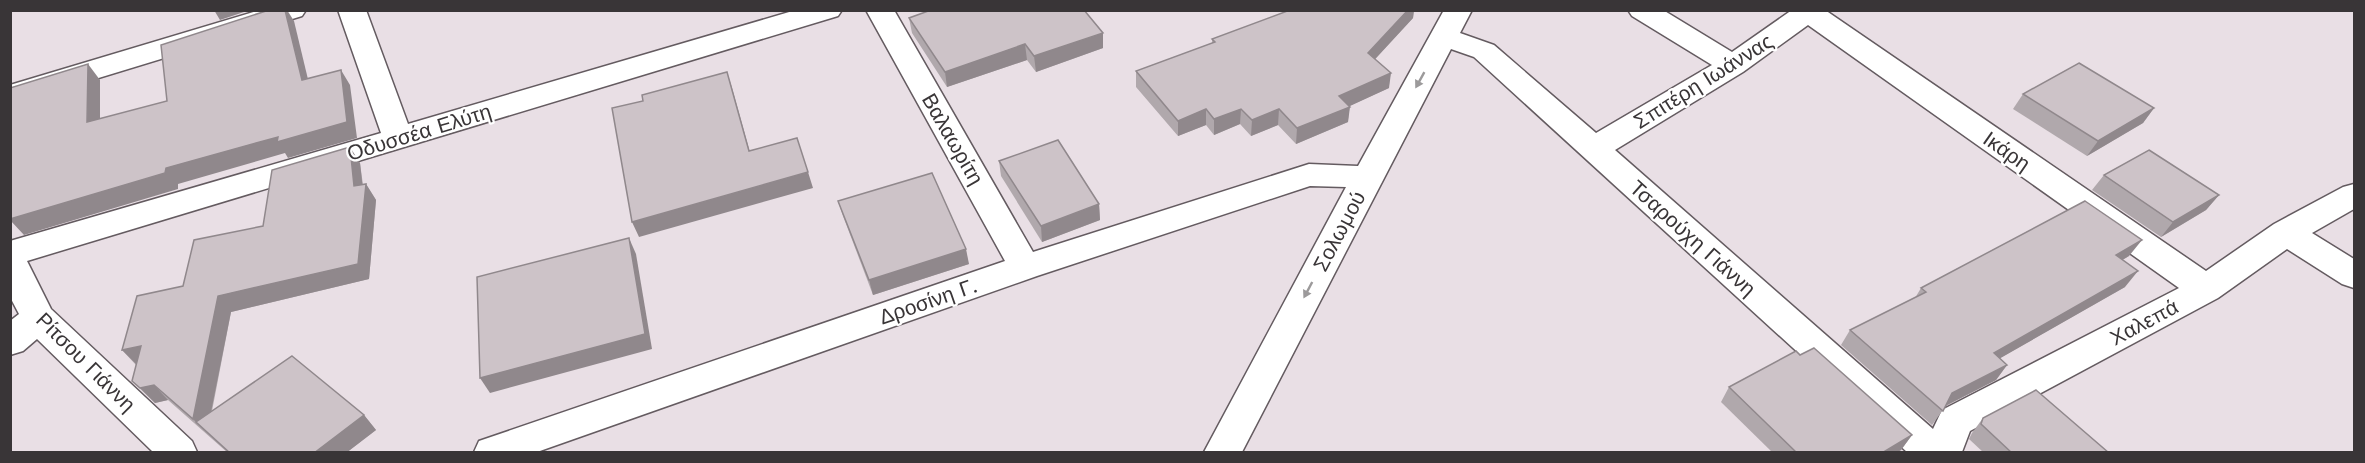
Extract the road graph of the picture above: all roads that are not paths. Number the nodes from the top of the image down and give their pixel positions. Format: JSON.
{"nodes":[{"id":1,"x":292,"y":10,"type":"edge"},
{"id":2,"x":352,"y":10,"type":"edge"},
{"id":3,"x":828,"y":10,"type":"edge"},
{"id":4,"x":880,"y":10,"type":"edge"},
{"id":5,"x":1641,"y":10,"type":"edge"},
{"id":6,"x":1809,"y":11,"type":"edge"},
{"id":7,"x":1451,"y":24,"type":"edge"},
{"id":8,"x":1733,"y":65,"type":"junction"},
{"id":9,"x":10,"y":95,"type":"edge"},
{"id":10,"x":398,"y":138,"type":"junction"},
{"id":11,"x":1593,"y":148,"type":"junction"},
{"id":12,"x":1367,"y":177,"type":"junction"},
{"id":13,"x":2355,"y":195,"type":"edge"},
{"id":14,"x":2286,"y":233,"type":"junction"},
{"id":15,"x":10,"y":254,"type":"edge"},
{"id":16,"x":10,"y":260,"type":"edge"},
{"id":17,"x":1025,"y":267,"type":"junction"},
{"id":18,"x":2355,"y":275,"type":"edge"},
{"id":19,"x":2206,"y":289,"type":"junction"},
{"id":20,"x":38,"y":318,"type":"junction"},
{"id":21,"x":10,"y":341,"type":"edge"},
{"id":22,"x":178,"y":453,"type":"edge"},
{"id":23,"x":493,"y":453,"type":"edge"},
{"id":24,"x":1223,"y":453,"type":"edge"},
{"id":25,"x":1933,"y":453,"type":"edge"},
{"id":26,"x":1943,"y":453,"type":"edge"}],
"edges":[{"from":1,"to":9,"type":"street"},
{"from":2,"to":10,"type":"street"},
{"from":3,"to":10,"type":"street","name":"Οδυσσέα Ελύτη"},
{"from":4,"to":17,"type":"street","name":"Βαλαωρίτη"},
{"from":5,"to":8,"type":"street"},
{"from":6,"to":8,"type":"street","name":"Σπιτέρη Ιωάννας"},
{"from":6,"to":19,"type":"street","name":"Ικάρη"},
{"from":7,"to":11,"type":"street","name":"Τσαρούχη Γιάννη"},
{"from":7,"to":12,"type":"street","name":"Σολωμού","one_way":true},
{"from":8,"to":11,"type":"street","name":"Σπιτέρη Ιωάννας"},
{"from":10,"to":15,"type":"street","name":"Οδυσσέα Ελύτη"},
{"from":11,"to":25,"type":"street","name":"Τσαρούχη Γιάννη"},
{"from":12,"to":17,"type":"street","name":"Δροσίνη Γ."},
{"from":12,"to":24,"type":"street","name":"Σολωμού","one_way":true},
{"from":13,"to":14,"type":"street","name":"Χαλεπά"},
{"from":14,"to":18,"type":"street"},
{"from":14,"to":19,"type":"street","name":"Χαλεπά"},
{"from":16,"to":20,"type":"street","name":"Ρίτσου Γιάννη"},
{"from":17,"to":23,"type":"street","name":"Δροσίνη Γ."},
{"from":19,"to":26,"type":"street","name":"Χαλεπά"},
{"from":20,"to":21,"type":"street"},
{"from":20,"to":22,"type":"street","name":"Ρίτσου Γιάννη"}]}
